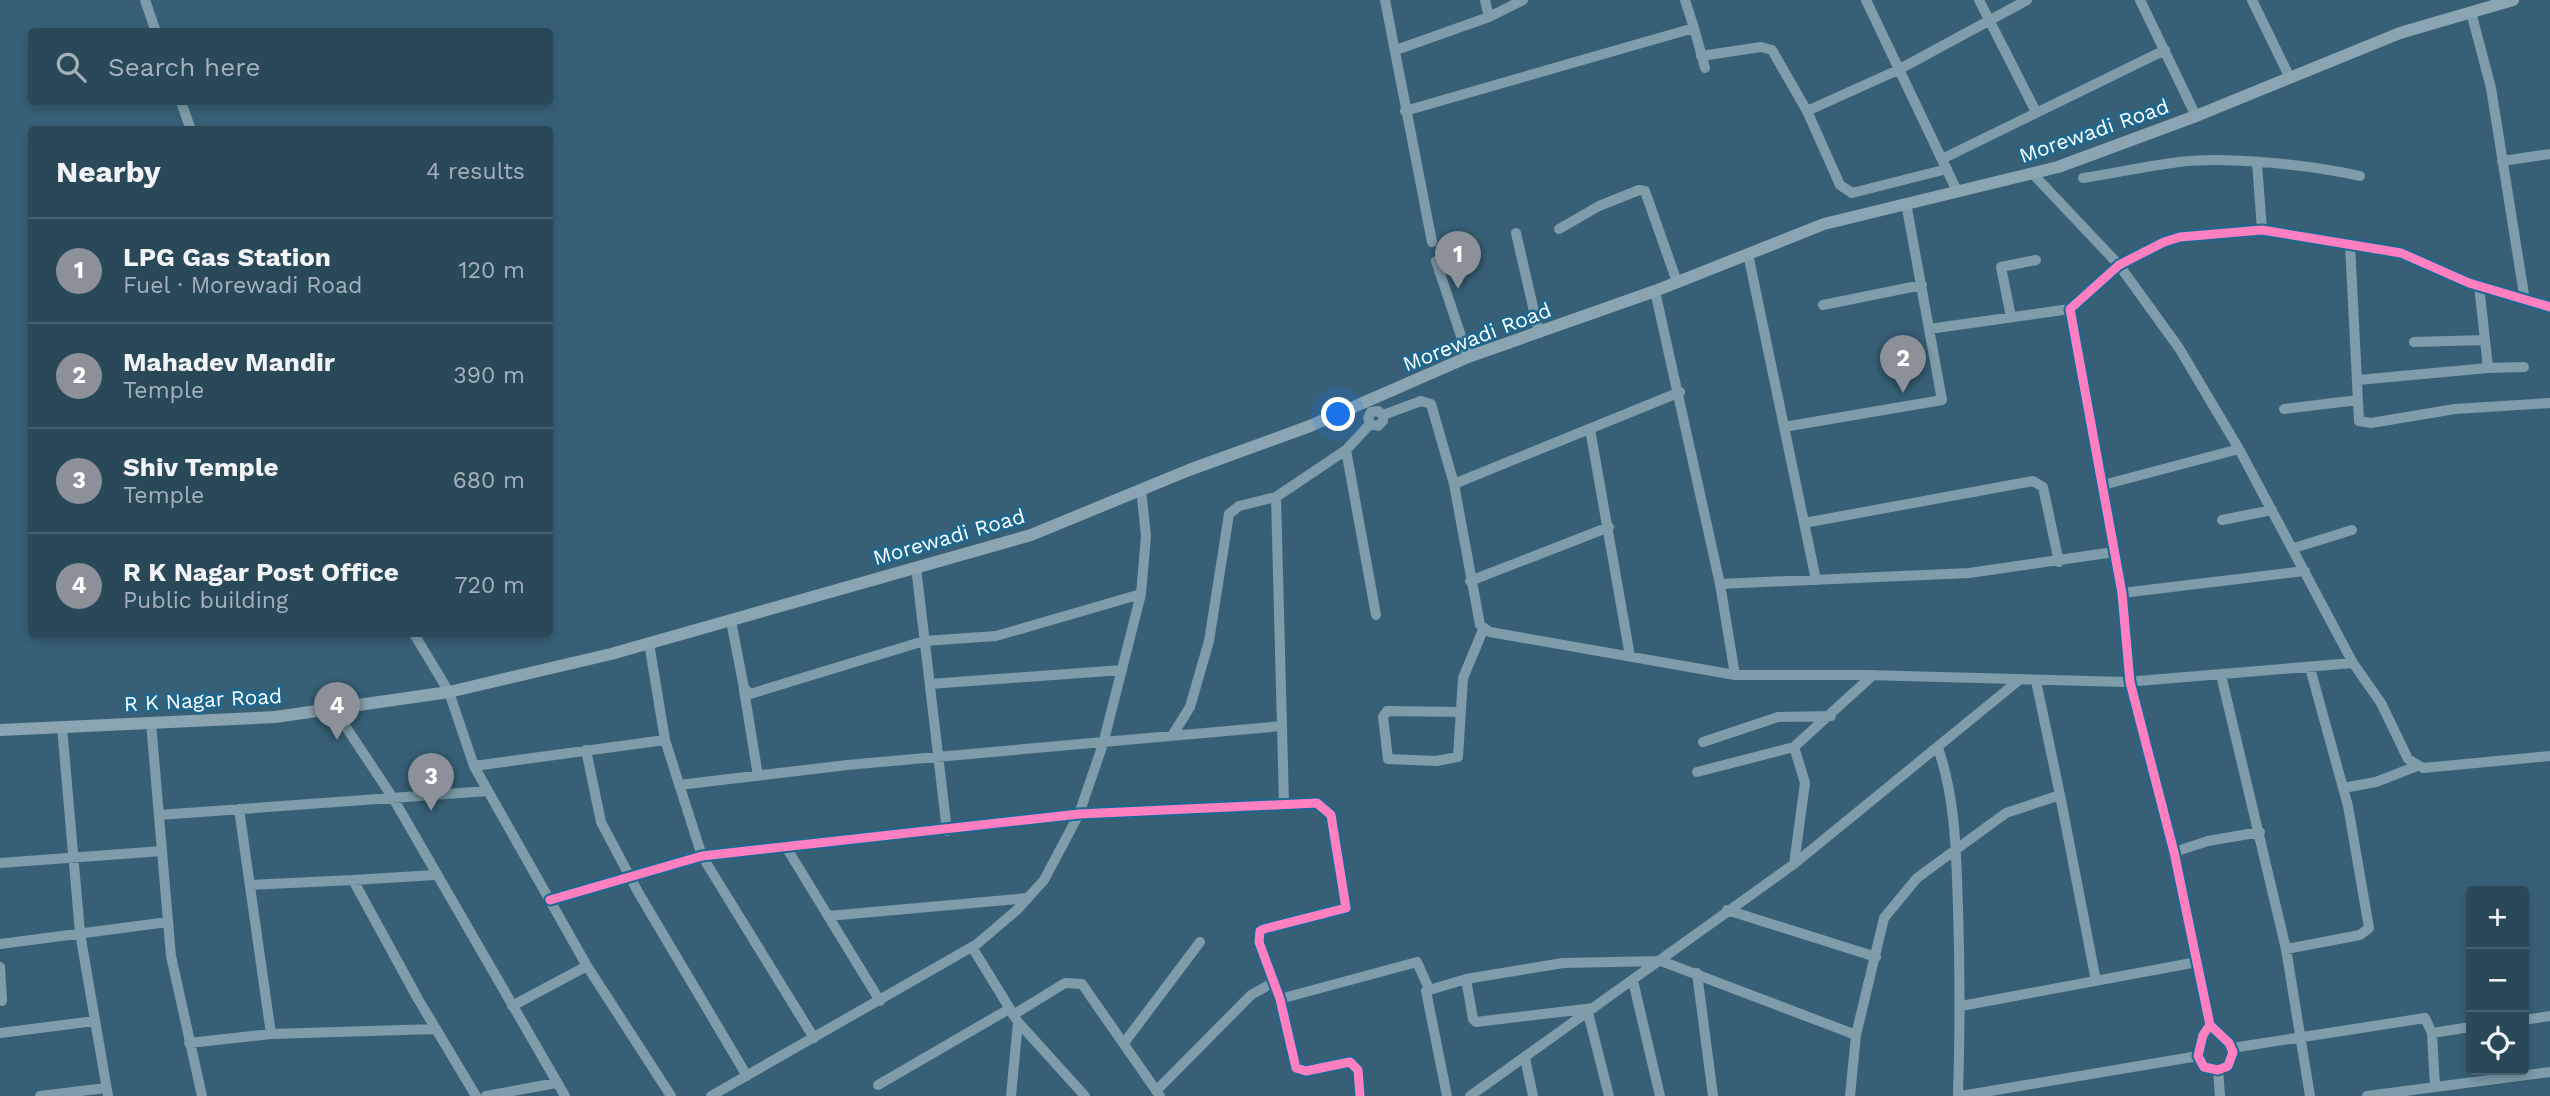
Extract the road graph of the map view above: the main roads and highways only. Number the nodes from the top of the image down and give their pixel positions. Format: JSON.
{"nodes":[{"id":1,"x":2513,"y":0,"type":"edge"},
{"id":2,"x":449,"y":692,"type":"joint"},
{"id":3,"x":0,"y":730,"type":"edge"}],
"edges":[{"from":1,"to":2,"type":"main road","name":"Morewadi Road"},
{"from":2,"to":3,"type":"main road","name":"R K Nagar Road"}]}
